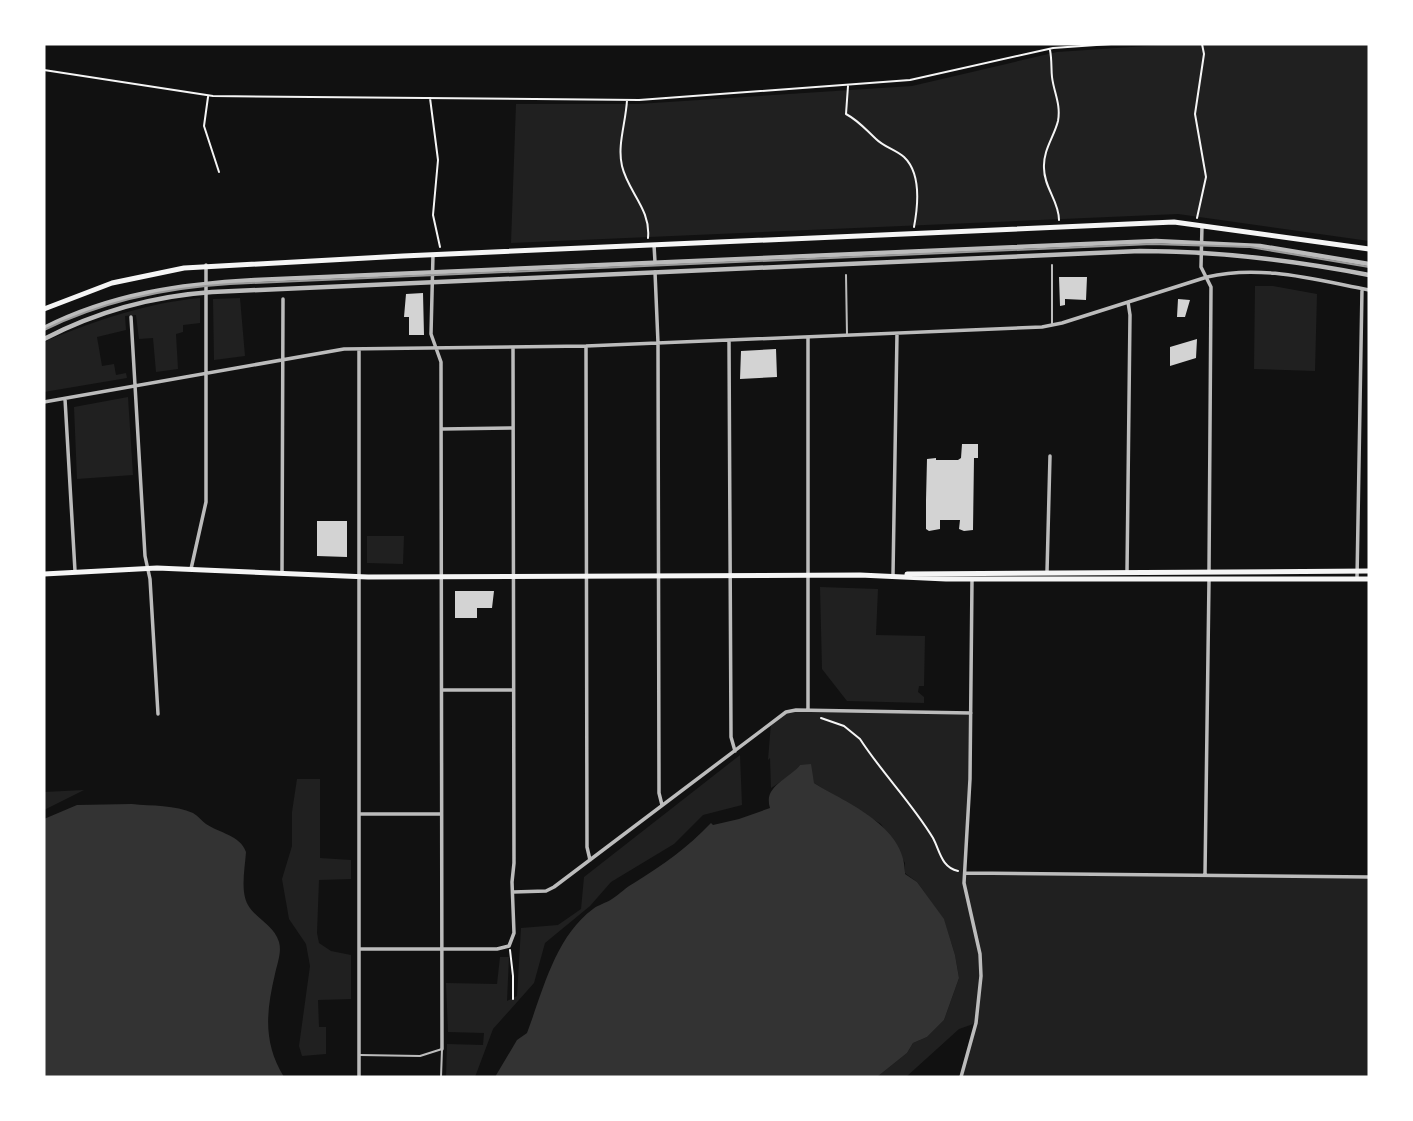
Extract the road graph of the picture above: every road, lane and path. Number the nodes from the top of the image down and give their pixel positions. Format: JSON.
{"nodes":[{"id":1,"x":1111,"y":44,"type":"edge"},
{"id":2,"x":1202,"y":44,"type":"edge"},
{"id":3,"x":1049,"y":49,"type":"junction"},
{"id":4,"x":44,"y":70,"type":"edge"},
{"id":5,"x":848,"y":85,"type":"junction"},
{"id":6,"x":208,"y":96,"type":"junction"},
{"id":7,"x":430,"y":98,"type":"junction"},
{"id":8,"x":627,"y":100,"type":"junction"},
{"id":9,"x":219,"y":172,"type":"dead end"},
{"id":10,"x":1197,"y":218,"type":"dead end"},
{"id":11,"x":1059,"y":220,"type":"dead end"},
{"id":12,"x":1202,"y":226,"type":"junction"},
{"id":13,"x":914,"y":227,"type":"dead end"},
{"id":14,"x":648,"y":239,"type":"dead end"},
{"id":15,"x":1202,"y":242,"type":"junction"},
{"id":16,"x":654,"y":246,"type":"junction"},
{"id":17,"x":441,"y":248,"type":"dead end"},
{"id":18,"x":1369,"y":249,"type":"edge"},
{"id":19,"x":1202,"y":252,"type":"junction"},
{"id":20,"x":433,"y":255,"type":"junction"},
{"id":21,"x":655,"y":262,"type":"junction"},
{"id":22,"x":1369,"y":264,"type":"edge"},
{"id":23,"x":206,"y":265,"type":"junction"},
{"id":24,"x":1052,"y":265,"type":"dead end"},
{"id":25,"x":432,"y":272,"type":"junction"},
{"id":26,"x":655,"y":272,"type":"junction"},
{"id":27,"x":846,"y":275,"type":"dead end"},
{"id":28,"x":1369,"y":275,"type":"edge"},
{"id":29,"x":1207,"y":277,"type":"junction"},
{"id":30,"x":432,"y":282,"type":"junction"},
{"id":31,"x":206,"y":283,"type":"junction"},
{"id":32,"x":1362,"y":289,"type":"junction"},
{"id":33,"x":1369,"y":290,"type":"edge"},
{"id":34,"x":206,"y":293,"type":"junction"},
{"id":35,"x":284,"y":299,"type":"dead end"},
{"id":36,"x":1128,"y":302,"type":"junction"},
{"id":37,"x":44,"y":309,"type":"edge"},
{"id":38,"x":131,"y":317,"type":"dead end"},
{"id":39,"x":1052,"y":325,"type":"junction"},
{"id":40,"x":44,"y":328,"type":"edge"},
{"id":41,"x":897,"y":334,"type":"junction"},
{"id":42,"x":846,"y":336,"type":"junction"},
{"id":43,"x":808,"y":337,"type":"junction"},
{"id":44,"x":44,"y":339,"type":"edge"},
{"id":45,"x":729,"y":340,"type":"junction"},
{"id":46,"x":658,"y":343,"type":"junction"},
{"id":47,"x":586,"y":346,"type":"junction"},
{"id":48,"x":513,"y":347,"type":"junction"},
{"id":49,"x":436,"y":348,"type":"junction"},
{"id":50,"x":359,"y":349,"type":"junction"},
{"id":51,"x":282,"y":360,"type":"junction"},
{"id":52,"x":206,"y":374,"type":"junction"},
{"id":53,"x":135,"y":386,"type":"junction"},
{"id":54,"x":65,"y":399,"type":"junction"},
{"id":55,"x":44,"y":402,"type":"edge"},
{"id":56,"x":513,"y":428,"type":"junction"},
{"id":57,"x":441,"y":429,"type":"junction"},
{"id":58,"x":1050,"y":456,"type":"dead end"},
{"id":59,"x":147,"y":568,"type":"junction"},
{"id":60,"x":191,"y":569,"type":"junction"},
{"id":61,"x":1358,"y":571,"type":"junction"},
{"id":62,"x":1369,"y":571,"type":"edge"},
{"id":63,"x":75,"y":572,"type":"junction"},
{"id":64,"x":44,"y":574,"type":"edge"},
{"id":65,"x":282,"y":574,"type":"junction"},
{"id":66,"x":659,"y":575,"type":"junction"},
{"id":67,"x":730,"y":575,"type":"junction"},
{"id":68,"x":808,"y":575,"type":"junction"},
{"id":69,"x":893,"y":575,"type":"junction"},
{"id":70,"x":514,"y":576,"type":"junction"},
{"id":71,"x":586,"y":576,"type":"junction"},
{"id":72,"x":972,"y":576,"type":"junction"},
{"id":73,"x":1047,"y":576,"type":"junction"},
{"id":74,"x":1127,"y":576,"type":"junction"},
{"id":75,"x":1209,"y":576,"type":"junction"},
{"id":76,"x":359,"y":577,"type":"junction"},
{"id":77,"x":441,"y":577,"type":"junction"},
{"id":78,"x":1357,"y":579,"type":"junction"},
{"id":79,"x":1369,"y":579,"type":"edge"},
{"id":80,"x":442,"y":690,"type":"junction"},
{"id":81,"x":513,"y":690,"type":"junction"},
{"id":82,"x":808,"y":710,"type":"junction"},
{"id":83,"x":971,"y":713,"type":"junction"},
{"id":84,"x":158,"y":714,"type":"dead end"},
{"id":85,"x":821,"y":718,"type":"dead end"},
{"id":86,"x":735,"y":751,"type":"junction"},
{"id":87,"x":662,"y":805,"type":"junction"},
{"id":88,"x":359,"y":814,"type":"junction"},
{"id":89,"x":442,"y":814,"type":"junction"},
{"id":90,"x":590,"y":860,"type":"junction"},
{"id":91,"x":966,"y":873,"type":"junction"},
{"id":92,"x":1205,"y":875,"type":"junction"},
{"id":93,"x":1369,"y":877,"type":"edge"},
{"id":94,"x":513,"y":892,"type":"junction"},
{"id":95,"x":509,"y":946,"type":"junction"},
{"id":96,"x":359,"y":949,"type":"junction"},
{"id":97,"x":442,"y":949,"type":"junction"},
{"id":98,"x":513,"y":999,"type":"dead end"},
{"id":99,"x":442,"y":1049,"type":"junction"},
{"id":100,"x":359,"y":1055,"type":"junction"},
{"id":101,"x":359,"y":1077,"type":"edge"},
{"id":102,"x":441,"y":1077,"type":"edge"},
{"id":103,"x":961,"y":1077,"type":"edge"}],
"edges":[{"from":1,"to":3,"type":"path"},
{"from":2,"to":10,"type":"path"},
{"from":3,"to":5,"type":"path"},
{"from":3,"to":11,"type":"path"},
{"from":4,"to":6,"type":"path"},
{"from":5,"to":8,"type":"path"},
{"from":5,"to":13,"type":"path"},
{"from":6,"to":7,"type":"path"},
{"from":6,"to":9,"type":"path"},
{"from":7,"to":8,"type":"path"},
{"from":7,"to":17,"type":"path"},
{"from":8,"to":14,"type":"path"},
{"from":12,"to":15,"type":"street"},
{"from":12,"to":16,"type":"main road"},
{"from":12,"to":18,"type":"main road"},
{"from":15,"to":19,"type":"street"},
{"from":15,"to":21,"type":"street"},
{"from":15,"to":22,"type":"street"},
{"from":16,"to":20,"type":"main road"},
{"from":16,"to":21,"type":"street"},
{"from":19,"to":26,"type":"street"},
{"from":19,"to":28,"type":"street"},
{"from":19,"to":29,"type":"street"},
{"from":20,"to":23,"type":"main road"},
{"from":20,"to":25,"type":"street"},
{"from":21,"to":25,"type":"street"},
{"from":21,"to":26,"type":"lane"},
{"from":23,"to":31,"type":"street"},
{"from":23,"to":37,"type":"main road"},
{"from":24,"to":39,"type":"lane"},
{"from":25,"to":30,"type":"street"},
{"from":25,"to":31,"type":"street"},
{"from":26,"to":30,"type":"street"},
{"from":26,"to":46,"type":"street"},
{"from":27,"to":42,"type":"lane"},
{"from":29,"to":32,"type":"street"},
{"from":29,"to":36,"type":"street"},
{"from":29,"to":75,"type":"street"},
{"from":30,"to":34,"type":"street"},
{"from":30,"to":49,"type":"street"},
{"from":31,"to":34,"type":"street"},
{"from":31,"to":40,"type":"street"},
{"from":32,"to":33,"type":"street"},
{"from":32,"to":61,"type":"street"},
{"from":34,"to":44,"type":"street"},
{"from":34,"to":52,"type":"street"},
{"from":35,"to":51,"type":"street"},
{"from":36,"to":39,"type":"street"},
{"from":36,"to":74,"type":"street"},
{"from":38,"to":53,"type":"street"},
{"from":39,"to":41,"type":"street"},
{"from":41,"to":42,"type":"street"},
{"from":41,"to":69,"type":"street"},
{"from":42,"to":43,"type":"street"},
{"from":43,"to":45,"type":"street"},
{"from":43,"to":68,"type":"street"},
{"from":45,"to":46,"type":"street"},
{"from":45,"to":67,"type":"street"},
{"from":46,"to":47,"type":"street"},
{"from":46,"to":66,"type":"street"},
{"from":47,"to":48,"type":"street"},
{"from":47,"to":71,"type":"street"},
{"from":48,"to":49,"type":"street"},
{"from":48,"to":56,"type":"street"},
{"from":49,"to":50,"type":"street"},
{"from":49,"to":57,"type":"street"},
{"from":50,"to":51,"type":"street"},
{"from":50,"to":76,"type":"street"},
{"from":51,"to":52,"type":"street"},
{"from":51,"to":65,"type":"street"},
{"from":52,"to":53,"type":"street"},
{"from":52,"to":60,"type":"street"},
{"from":53,"to":54,"type":"street"},
{"from":53,"to":59,"type":"street"},
{"from":54,"to":55,"type":"street"},
{"from":54,"to":63,"type":"street"},
{"from":56,"to":57,"type":"street"},
{"from":56,"to":70,"type":"street"},
{"from":57,"to":77,"type":"street"},
{"from":58,"to":73,"type":"street"},
{"from":59,"to":60,"type":"main road"},
{"from":59,"to":63,"type":"main road"},
{"from":59,"to":84,"type":"street"},
{"from":60,"to":65,"type":"main road"},
{"from":61,"to":62,"type":"main road"},
{"from":61,"to":75,"type":"main road"},
{"from":61,"to":78,"type":"street"},
{"from":63,"to":64,"type":"main road"},
{"from":65,"to":76,"type":"main road"},
{"from":66,"to":67,"type":"main road"},
{"from":66,"to":71,"type":"main road"},
{"from":66,"to":87,"type":"street"},
{"from":67,"to":68,"type":"main road"},
{"from":67,"to":86,"type":"street"},
{"from":68,"to":69,"type":"main road"},
{"from":68,"to":82,"type":"street"},
{"from":69,"to":72,"type":"main road"},
{"from":70,"to":71,"type":"main road"},
{"from":70,"to":77,"type":"main road"},
{"from":70,"to":81,"type":"street"},
{"from":71,"to":90,"type":"street"},
{"from":72,"to":73,"type":"main road"},
{"from":72,"to":83,"type":"street"},
{"from":73,"to":74,"type":"main road"},
{"from":74,"to":75,"type":"main road"},
{"from":75,"to":78,"type":"main road"},
{"from":75,"to":92,"type":"street"},
{"from":76,"to":77,"type":"main road"},
{"from":76,"to":88,"type":"street"},
{"from":77,"to":80,"type":"street"},
{"from":78,"to":79,"type":"main road"},
{"from":80,"to":81,"type":"street"},
{"from":80,"to":89,"type":"street"},
{"from":81,"to":94,"type":"street"},
{"from":82,"to":83,"type":"street"},
{"from":82,"to":86,"type":"street"},
{"from":83,"to":91,"type":"street"},
{"from":85,"to":91,"type":"path"},
{"from":86,"to":87,"type":"street"},
{"from":87,"to":90,"type":"street"},
{"from":88,"to":89,"type":"street"},
{"from":88,"to":96,"type":"street"},
{"from":89,"to":97,"type":"street"},
{"from":90,"to":94,"type":"street"},
{"from":91,"to":92,"type":"street"},
{"from":91,"to":103,"type":"street"},
{"from":92,"to":93,"type":"street"},
{"from":94,"to":95,"type":"street"},
{"from":95,"to":97,"type":"street"},
{"from":95,"to":98,"type":"path"},
{"from":96,"to":97,"type":"street"},
{"from":96,"to":100,"type":"street"},
{"from":97,"to":99,"type":"street"},
{"from":99,"to":100,"type":"lane"},
{"from":99,"to":102,"type":"lane"},
{"from":100,"to":101,"type":"street"}]}
